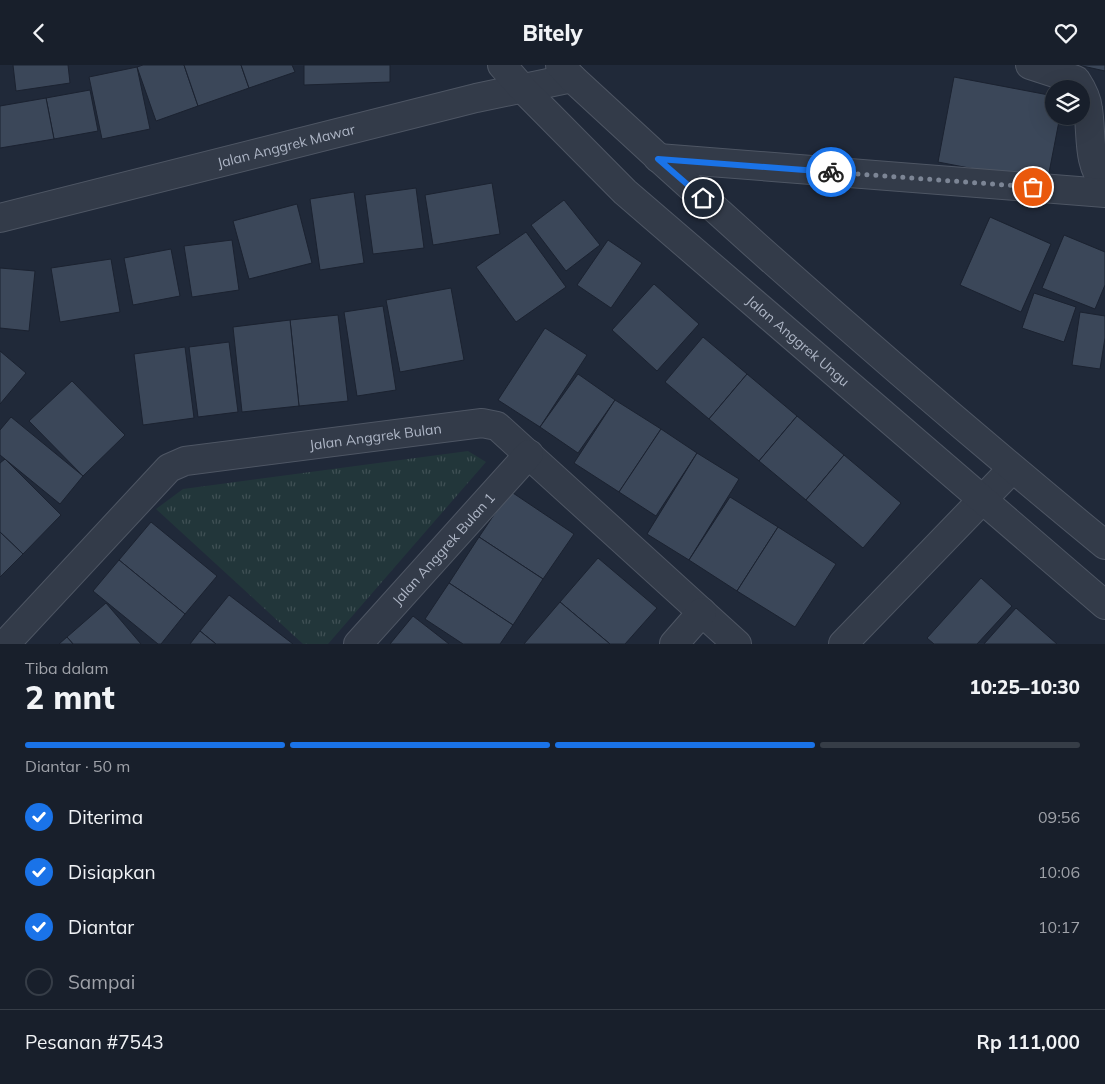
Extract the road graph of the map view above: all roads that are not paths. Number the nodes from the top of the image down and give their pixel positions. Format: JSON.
{"nodes":[{"id":1,"x":502,"y":65,"type":"edge"},
{"id":2,"x":1030,"y":65,"type":"edge"},
{"id":3,"x":566,"y":72,"type":"edge"},
{"id":4,"x":522,"y":89,"type":"junction"},
{"id":5,"x":658,"y":159,"type":"junction"},
{"id":6,"x":1105,"y":185,"type":"edge"},
{"id":7,"x":1105,"y":193,"type":"edge"},
{"id":8,"x":0,"y":218,"type":"edge"},
{"id":9,"x":529,"y":454,"type":"junction"},
{"id":10,"x":1012,"y":469,"type":"junction"},
{"id":11,"x":983,"y":500,"type":"junction"},
{"id":12,"x":1105,"y":545,"type":"edge"},
{"id":13,"x":1105,"y":605,"type":"edge"},
{"id":14,"x":702,"y":612,"type":"junction"},
{"id":15,"x":9,"y":644,"type":"edge"},
{"id":16,"x":358,"y":644,"type":"edge"},
{"id":17,"x":674,"y":644,"type":"edge"},
{"id":18,"x":737,"y":644,"type":"edge"},
{"id":19,"x":843,"y":644,"type":"edge"}],
"edges":[{"from":1,"to":4,"type":"street","name":"Jalan Anggrek Ungu"},
{"from":2,"to":6,"type":"street"},
{"from":3,"to":4,"type":"street","name":"Jalan Anggrek Mawar"},
{"from":3,"to":5,"type":"street"},
{"from":4,"to":8,"type":"street","name":"Jalan Anggrek Mawar"},
{"from":4,"to":11,"type":"street","name":"Jalan Anggrek Ungu"},
{"from":5,"to":7,"type":"street"},
{"from":5,"to":10,"type":"street"},
{"from":9,"to":14,"type":"street","name":"Jalan Anggrek Bulan"},
{"from":9,"to":15,"type":"street","name":"Jalan Anggrek Bulan"},
{"from":9,"to":16,"type":"street","name":"Jalan Anggrek Bulan 1"},
{"from":10,"to":11,"type":"street"},
{"from":10,"to":12,"type":"street"},
{"from":11,"to":13,"type":"street","name":"Jalan Anggrek Ungu"},
{"from":11,"to":19,"type":"street"},
{"from":14,"to":17,"type":"street"},
{"from":14,"to":18,"type":"street","name":"Jalan Anggrek Bulan"}]}
